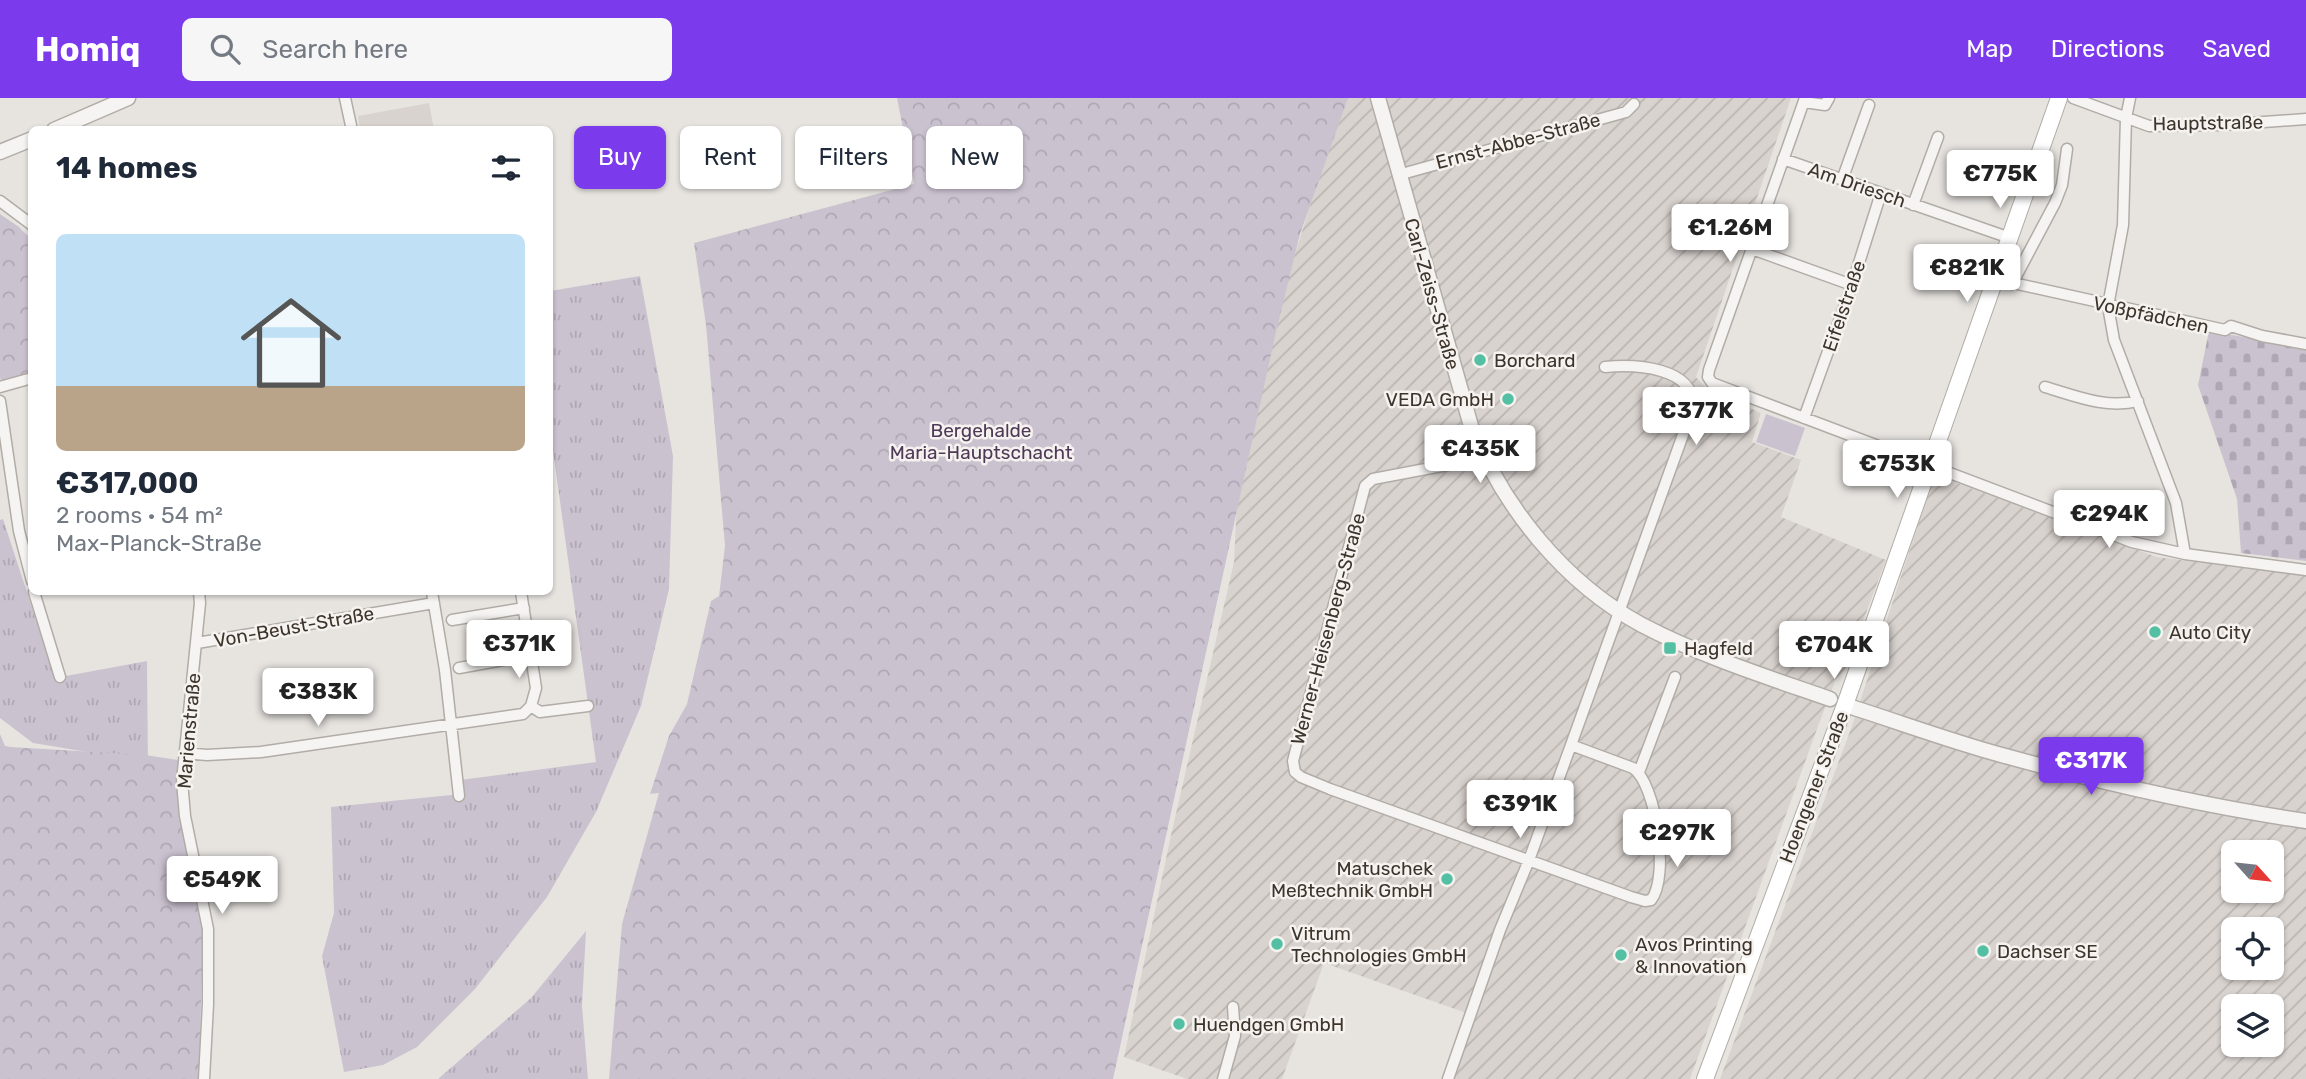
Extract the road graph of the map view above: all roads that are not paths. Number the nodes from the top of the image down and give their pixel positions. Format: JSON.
{"nodes":[{"id":1,"x":128,"y":98,"type":"edge"},
{"id":2,"x":345,"y":98,"type":"edge"},
{"id":3,"x":1378,"y":98,"type":"edge"},
{"id":4,"x":1829,"y":98,"type":"edge"},
{"id":5,"x":2059,"y":98,"type":"edge"},
{"id":6,"x":2073,"y":98,"type":"edge"},
{"id":7,"x":2130,"y":98,"type":"edge"},
{"id":8,"x":1805,"y":100,"type":"edge"},
{"id":9,"x":103,"y":103,"type":"edge"},
{"id":10,"x":1634,"y":104,"type":"dead end"},
{"id":11,"x":1869,"y":105,"type":"dead end"},
{"id":12,"x":2126,"y":118,"type":"junction"},
{"id":13,"x":2306,"y":119,"type":"edge"},
{"id":14,"x":71,"y":126,"type":"edge"},
{"id":15,"x":351,"y":126,"type":"edge"},
{"id":16,"x":1938,"y":137,"type":"dead end"},
{"id":17,"x":28,"y":141,"type":"edge"},
{"id":18,"x":2067,"y":149,"type":"dead end"},
{"id":19,"x":0,"y":152,"type":"edge"},
{"id":20,"x":1783,"y":159,"type":"junction"},
{"id":21,"x":1398,"y":175,"type":"junction"},
{"id":22,"x":1842,"y":180,"type":"junction"},
{"id":23,"x":1881,"y":193,"type":"junction"},
{"id":24,"x":0,"y":201,"type":"edge"},
{"id":25,"x":1913,"y":205,"type":"junction"},
{"id":26,"x":28,"y":222,"type":"edge"},
{"id":27,"x":2010,"y":238,"type":"junction"},
{"id":28,"x":1752,"y":249,"type":"junction"},
{"id":29,"x":1995,"y":279,"type":"junction"},
{"id":30,"x":1852,"y":285,"type":"junction"},
{"id":31,"x":2012,"y":285,"type":"junction"},
{"id":32,"x":2108,"y":306,"type":"junction"},
{"id":33,"x":2306,"y":344,"type":"edge"},
{"id":34,"x":1605,"y":367,"type":"dead end"},
{"id":35,"x":28,"y":379,"type":"edge"},
{"id":36,"x":0,"y":387,"type":"edge"},
{"id":37,"x":2045,"y":387,"type":"dead end"},
{"id":38,"x":0,"y":401,"type":"edge"},
{"id":39,"x":2138,"y":401,"type":"junction"},
{"id":40,"x":1804,"y":418,"type":"junction"},
{"id":41,"x":1485,"y":458,"type":"junction"},
{"id":42,"x":5,"y":463,"type":"edge"},
{"id":43,"x":1930,"y":464,"type":"junction"},
{"id":44,"x":2185,"y":554,"type":"junction"},
{"id":45,"x":28,"y":566,"type":"edge"},
{"id":46,"x":2306,"y":570,"type":"edge"},
{"id":47,"x":35,"y":595,"type":"edge"},
{"id":48,"x":199,"y":595,"type":"edge"},
{"id":49,"x":522,"y":595,"type":"edge"},
{"id":50,"x":433,"y":597,"type":"edge"},
{"id":51,"x":524,"y":608,"type":"junction"},
{"id":52,"x":1619,"y":610,"type":"junction"},
{"id":53,"x":452,"y":620,"type":"dead end"},
{"id":54,"x":197,"y":643,"type":"junction"},
{"id":55,"x":531,"y":655,"type":"junction"},
{"id":56,"x":459,"y":668,"type":"dead end"},
{"id":57,"x":60,"y":677,"type":"dead end"},
{"id":58,"x":1675,"y":677,"type":"dead end"},
{"id":59,"x":1838,"y":702,"type":"junction"},
{"id":60,"x":531,"y":706,"type":"junction"},
{"id":61,"x":587,"y":706,"type":"dead end"},
{"id":62,"x":451,"y":724,"type":"junction"},
{"id":63,"x":1572,"y":745,"type":"junction"},
{"id":64,"x":184,"y":753,"type":"junction"},
{"id":65,"x":1639,"y":772,"type":"junction"},
{"id":66,"x":459,"y":796,"type":"dead end"},
{"id":67,"x":2306,"y":821,"type":"edge"},
{"id":68,"x":1529,"y":860,"type":"junction"},
{"id":69,"x":1233,"y":1007,"type":"dead end"},
{"id":70,"x":204,"y":1079,"type":"edge"},
{"id":71,"x":1223,"y":1079,"type":"edge"},
{"id":72,"x":1448,"y":1079,"type":"edge"},
{"id":73,"x":1705,"y":1079,"type":"edge"}],
"edges":[{"from":1,"to":9,"type":"street"},
{"from":2,"to":15,"type":"street"},
{"from":3,"to":21,"type":"street","name":"Carl-Zeiss-Straße"},
{"from":4,"to":8,"type":"street"},
{"from":5,"to":27,"type":"main road","name":"Hoengener Straße"},
{"from":6,"to":12,"type":"street","name":"Hauptstraße"},
{"from":7,"to":12,"type":"street"},
{"from":8,"to":20,"type":"street"},
{"from":9,"to":14,"type":"street"},
{"from":10,"to":21,"type":"street","name":"Ernst-Abbe-Straße"},
{"from":11,"to":22,"type":"street"},
{"from":12,"to":13,"type":"street","name":"Hauptstraße"},
{"from":12,"to":32,"type":"street"},
{"from":16,"to":25,"type":"street"},
{"from":17,"to":19,"type":"street"},
{"from":18,"to":31,"type":"street"},
{"from":20,"to":22,"type":"street","name":"Am Driesch"},
{"from":20,"to":28,"type":"street"},
{"from":21,"to":41,"type":"street","name":"Carl-Zeiss-Straße"},
{"from":22,"to":23,"type":"street","name":"Am Driesch"},
{"from":23,"to":25,"type":"street","name":"Am Driesch"},
{"from":23,"to":30,"type":"street","name":"Eifelstraße"},
{"from":24,"to":26,"type":"street"},
{"from":25,"to":27,"type":"street","name":"Am Driesch"},
{"from":27,"to":29,"type":"main road","name":"Hoengener Straße"},
{"from":28,"to":30,"type":"street"},
{"from":28,"to":40,"type":"street"},
{"from":29,"to":31,"type":"street","name":"Voßpfädchen"},
{"from":29,"to":43,"type":"main road","name":"Hoengener Straße"},
{"from":30,"to":40,"type":"street","name":"Eifelstraße"},
{"from":31,"to":32,"type":"street","name":"Voßpfädchen"},
{"from":32,"to":33,"type":"street","name":"Voßpfädchen"},
{"from":32,"to":39,"type":"street"},
{"from":34,"to":52,"type":"street"},
{"from":35,"to":36,"type":"street"},
{"from":37,"to":39,"type":"street"},
{"from":38,"to":42,"type":"street"},
{"from":39,"to":44,"type":"street"},
{"from":40,"to":43,"type":"street"},
{"from":41,"to":52,"type":"street","name":"Carl-Zeiss-Straße"},
{"from":41,"to":68,"type":"street","name":"Werner-Heisenberg-Straße"},
{"from":42,"to":45,"type":"street"},
{"from":43,"to":44,"type":"street"},
{"from":43,"to":59,"type":"main road","name":"Hoengener Straße"},
{"from":44,"to":46,"type":"street"},
{"from":47,"to":57,"type":"street"},
{"from":48,"to":54,"type":"street","name":"Marienstraße"},
{"from":49,"to":51,"type":"street"},
{"from":50,"to":54,"type":"street","name":"Von-Beust-Straße"},
{"from":50,"to":62,"type":"street"},
{"from":51,"to":53,"type":"street"},
{"from":51,"to":55,"type":"street"},
{"from":52,"to":59,"type":"street","name":"Carl-Zeiss-Straße"},
{"from":52,"to":63,"type":"street"},
{"from":54,"to":64,"type":"street","name":"Marienstraße"},
{"from":55,"to":56,"type":"street"},
{"from":55,"to":60,"type":"street"},
{"from":58,"to":65,"type":"street"},
{"from":59,"to":67,"type":"street","name":"Carl-Zeiss-Straße"},
{"from":59,"to":73,"type":"main road","name":"Hoengener Straße"},
{"from":60,"to":61,"type":"street"},
{"from":60,"to":62,"type":"street"},
{"from":62,"to":64,"type":"street"},
{"from":62,"to":66,"type":"street"},
{"from":63,"to":65,"type":"street"},
{"from":63,"to":68,"type":"street"},
{"from":64,"to":70,"type":"street","name":"Marienstraße"},
{"from":65,"to":68,"type":"street"},
{"from":68,"to":72,"type":"street"},
{"from":69,"to":71,"type":"street"}]}
